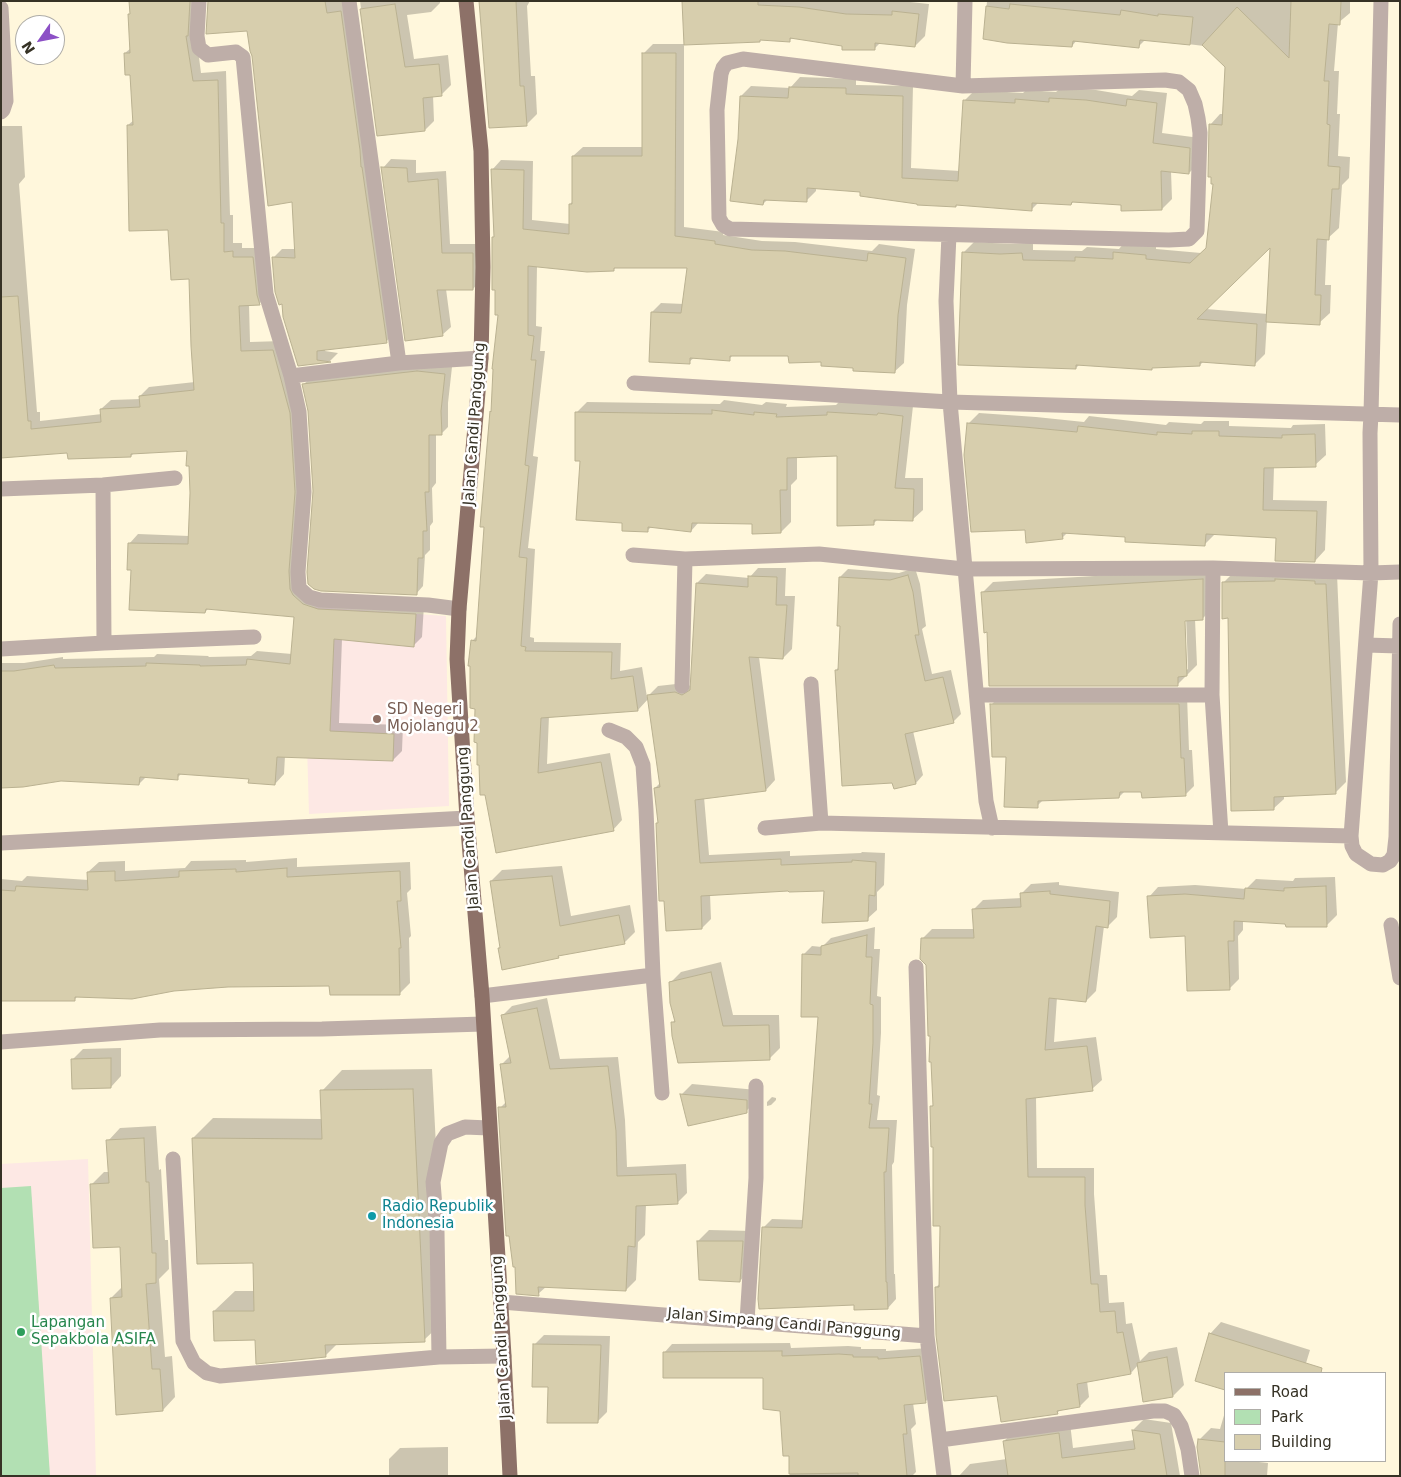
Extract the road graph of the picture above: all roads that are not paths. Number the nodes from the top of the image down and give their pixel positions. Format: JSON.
{"nodes":[{"id":1,"x":199,"y":1,"type":"edge"},
{"id":2,"x":350,"y":1,"type":"edge"},
{"id":3,"x":466,"y":1,"type":"edge"},
{"id":4,"x":965,"y":1,"type":"edge"},
{"id":5,"x":1382,"y":1,"type":"edge"},
{"id":6,"x":1,"y":8,"type":"edge"},
{"id":7,"x":963,"y":86,"type":"junction"},
{"id":8,"x":1,"y":112,"type":"edge"},
{"id":9,"x":950,"y":235,"type":"junction"},
{"id":10,"x":481,"y":358,"type":"junction"},
{"id":11,"x":399,"y":363,"type":"junction"},
{"id":12,"x":291,"y":376,"type":"junction"},
{"id":13,"x":634,"y":383,"type":"dead end"},
{"id":14,"x":950,"y":402,"type":"junction"},
{"id":15,"x":1371,"y":414,"type":"junction"},
{"id":16,"x":1400,"y":415,"type":"edge"},
{"id":17,"x":175,"y":478,"type":"dead end"},
{"id":18,"x":103,"y":485,"type":"junction"},
{"id":19,"x":1,"y":489,"type":"edge"},
{"id":20,"x":633,"y":555,"type":"dead end"},
{"id":21,"x":685,"y":559,"type":"junction"},
{"id":22,"x":1213,"y":568,"type":"junction"},
{"id":23,"x":964,"y":569,"type":"junction"},
{"id":24,"x":1400,"y":572,"type":"edge"},
{"id":25,"x":1370,"y":573,"type":"junction"},
{"id":26,"x":459,"y":609,"type":"junction"},
{"id":27,"x":1400,"y":624,"type":"edge"},
{"id":28,"x":254,"y":637,"type":"dead end"},
{"id":29,"x":104,"y":643,"type":"junction"},
{"id":30,"x":1366,"y":646,"type":"junction"},
{"id":31,"x":1399,"y":646,"type":"edge"},
{"id":32,"x":1,"y":649,"type":"edge"},
{"id":33,"x":811,"y":684,"type":"dead end"},
{"id":34,"x":682,"y":686,"type":"dead end"},
{"id":35,"x":977,"y":695,"type":"junction"},
{"id":36,"x":1212,"y":695,"type":"junction"},
{"id":37,"x":609,"y":730,"type":"dead end"},
{"id":38,"x":467,"y":818,"type":"junction"},
{"id":39,"x":821,"y":823,"type":"junction"},
{"id":40,"x":765,"y":828,"type":"dead end"},
{"id":41,"x":992,"y":828,"type":"junction"},
{"id":42,"x":1221,"y":833,"type":"junction"},
{"id":43,"x":1352,"y":836,"type":"junction"},
{"id":44,"x":1398,"y":837,"type":"edge"},
{"id":45,"x":1,"y":843,"type":"edge"},
{"id":46,"x":1391,"y":925,"type":"dead end"},
{"id":47,"x":916,"y":967,"type":"dead end"},
{"id":48,"x":653,"y":975,"type":"junction"},
{"id":49,"x":1400,"y":978,"type":"edge"},
{"id":50,"x":482,"y":996,"type":"junction"},
{"id":51,"x":483,"y":1024,"type":"junction"},
{"id":52,"x":1,"y":1042,"type":"edge"},
{"id":53,"x":756,"y":1086,"type":"dead end"},
{"id":54,"x":662,"y":1093,"type":"dead end"},
{"id":55,"x":489,"y":1128,"type":"junction"},
{"id":56,"x":173,"y":1159,"type":"dead end"},
{"id":57,"x":501,"y":1302,"type":"junction"},
{"id":58,"x":747,"y":1320,"type":"junction"},
{"id":59,"x":927,"y":1336,"type":"junction"},
{"id":60,"x":504,"y":1356,"type":"junction"},
{"id":61,"x":439,"y":1357,"type":"junction"},
{"id":62,"x":940,"y":1440,"type":"junction"},
{"id":63,"x":510,"y":1476,"type":"edge"},
{"id":64,"x":944,"y":1476,"type":"edge"},
{"id":65,"x":1192,"y":1476,"type":"edge"}],
"edges":[{"from":1,"to":12,"type":"street"},
{"from":2,"to":11,"type":"street"},
{"from":3,"to":10,"type":"main road","name":"Jalan Candi Panggung"},
{"from":4,"to":7,"type":"street"},
{"from":5,"to":15,"type":"street"},
{"from":6,"to":8,"type":"street"},
{"from":7,"to":9,"type":"street"},
{"from":7,"to":9,"type":"street"},
{"from":9,"to":14,"type":"street"},
{"from":10,"to":11,"type":"street"},
{"from":10,"to":26,"type":"main road","name":"Jalan Candi Panggung"},
{"from":11,"to":12,"type":"street"},
{"from":12,"to":26,"type":"street"},
{"from":13,"to":14,"type":"street"},
{"from":14,"to":15,"type":"street"},
{"from":14,"to":23,"type":"street"},
{"from":15,"to":16,"type":"street"},
{"from":15,"to":25,"type":"street"},
{"from":17,"to":18,"type":"street"},
{"from":18,"to":19,"type":"street"},
{"from":18,"to":29,"type":"street"},
{"from":20,"to":21,"type":"street"},
{"from":21,"to":23,"type":"street"},
{"from":21,"to":34,"type":"street"},
{"from":22,"to":23,"type":"street"},
{"from":22,"to":25,"type":"street"},
{"from":22,"to":36,"type":"street"},
{"from":23,"to":35,"type":"street"},
{"from":24,"to":25,"type":"street"},
{"from":25,"to":30,"type":"street"},
{"from":26,"to":38,"type":"main road","name":"Jalan Candi Panggung"},
{"from":27,"to":31,"type":"street"},
{"from":28,"to":29,"type":"street"},
{"from":29,"to":32,"type":"street"},
{"from":30,"to":31,"type":"street"},
{"from":30,"to":43,"type":"street"},
{"from":31,"to":44,"type":"street"},
{"from":33,"to":39,"type":"street"},
{"from":35,"to":36,"type":"street"},
{"from":35,"to":41,"type":"street"},
{"from":36,"to":42,"type":"street"},
{"from":37,"to":48,"type":"street"},
{"from":38,"to":45,"type":"street"},
{"from":38,"to":50,"type":"main road","name":"Jalan Candi Panggung"},
{"from":39,"to":40,"type":"street"},
{"from":39,"to":41,"type":"street"},
{"from":41,"to":42,"type":"street"},
{"from":42,"to":43,"type":"street"},
{"from":43,"to":44,"type":"street"},
{"from":46,"to":49,"type":"street"},
{"from":47,"to":59,"type":"street"},
{"from":48,"to":50,"type":"street"},
{"from":48,"to":54,"type":"street"},
{"from":50,"to":51,"type":"main road","name":"Jalan Candi Panggung"},
{"from":51,"to":52,"type":"street"},
{"from":51,"to":55,"type":"main road","name":"Jalan Candi Panggung"},
{"from":53,"to":58,"type":"street"},
{"from":55,"to":57,"type":"main road","name":"Jalan Candi Panggung"},
{"from":55,"to":61,"type":"street"},
{"from":56,"to":61,"type":"street"},
{"from":57,"to":58,"type":"street","name":"Jalan Simpang Candi Panggung"},
{"from":57,"to":60,"type":"main road","name":"Jalan Candi Panggung"},
{"from":58,"to":59,"type":"street","name":"Jalan Simpang Candi Panggung"},
{"from":59,"to":62,"type":"street"},
{"from":60,"to":61,"type":"street"},
{"from":60,"to":63,"type":"main road","name":"Jalan Candi Panggung"},
{"from":62,"to":64,"type":"street"},
{"from":62,"to":65,"type":"street"}]}
